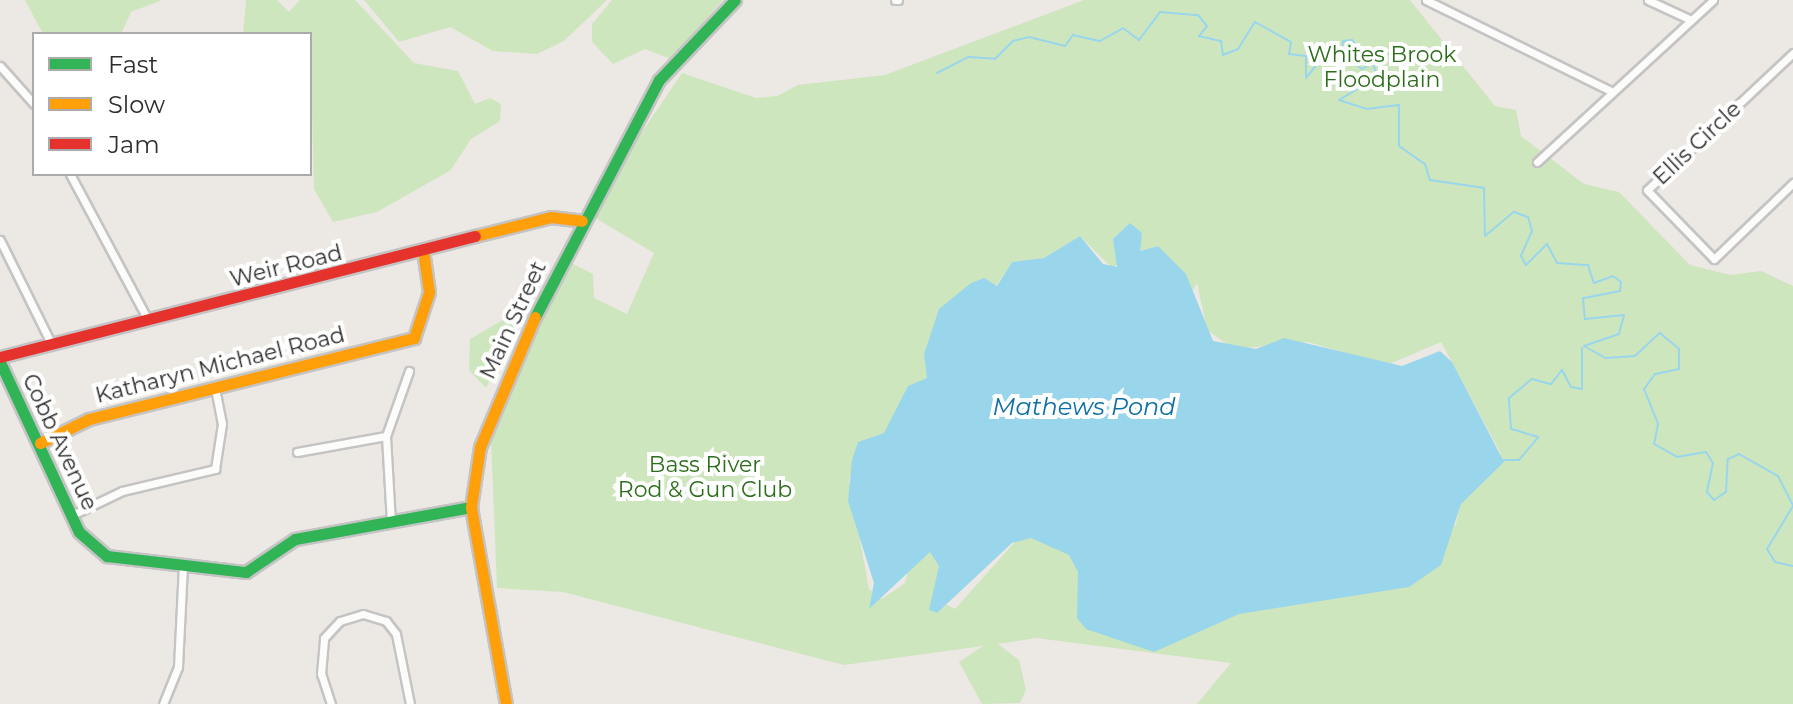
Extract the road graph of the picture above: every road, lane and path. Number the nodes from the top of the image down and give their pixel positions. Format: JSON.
{"nodes":[{"id":1,"x":735,"y":0,"type":"edge"},
{"id":2,"x":1426,"y":0,"type":"edge"},
{"id":3,"x":1648,"y":0,"type":"edge"},
{"id":4,"x":1713,"y":0,"type":"edge"},
{"id":5,"x":1691,"y":20,"type":"junction"},
{"id":6,"x":1793,"y":53,"type":"edge"},
{"id":7,"x":0,"y":66,"type":"edge"},
{"id":8,"x":1613,"y":92,"type":"junction"},
{"id":9,"x":32,"y":102,"type":"edge"},
{"id":10,"x":1537,"y":162,"type":"dead end"},
{"id":11,"x":71,"y":176,"type":"edge"},
{"id":12,"x":1793,"y":183,"type":"edge"},
{"id":13,"x":582,"y":221,"type":"junction"},
{"id":14,"x":0,"y":240,"type":"edge"},
{"id":15,"x":423,"y":250,"type":"junction"},
{"id":16,"x":149,"y":321,"type":"junction"},
{"id":17,"x":52,"y":345,"type":"junction"},
{"id":18,"x":0,"y":360,"type":"edge"},
{"id":19,"x":409,"y":371,"type":"dead end"},
{"id":20,"x":215,"y":387,"type":"junction"},
{"id":21,"x":386,"y":436,"type":"junction"},
{"id":22,"x":40,"y":443,"type":"junction"},
{"id":23,"x":297,"y":452,"type":"dead end"},
{"id":24,"x":471,"y":507,"type":"junction"},
{"id":25,"x":72,"y":515,"type":"junction"},
{"id":26,"x":391,"y":523,"type":"junction"},
{"id":27,"x":183,"y":563,"type":"junction"},
{"id":28,"x":163,"y":704,"type":"edge"},
{"id":29,"x":331,"y":704,"type":"edge"},
{"id":30,"x":410,"y":704,"type":"edge"},
{"id":31,"x":502,"y":704,"type":"edge"}],
"edges":[{"from":1,"to":13,"type":"street","name":"Main Street"},
{"from":2,"to":8,"type":"street"},
{"from":3,"to":5,"type":"street"},
{"from":4,"to":5,"type":"street"},
{"from":5,"to":8,"type":"street"},
{"from":6,"to":12,"type":"street","name":"Ellis Circle"},
{"from":7,"to":9,"type":"street"},
{"from":8,"to":10,"type":"street"},
{"from":11,"to":16,"type":"street"},
{"from":13,"to":15,"type":"street","name":"Weir Road"},
{"from":13,"to":24,"type":"street","name":"Main Street"},
{"from":14,"to":17,"type":"street"},
{"from":15,"to":16,"type":"street","name":"Weir Road"},
{"from":15,"to":20,"type":"street","name":"Katharyn Michael Road"},
{"from":16,"to":17,"type":"street","name":"Weir Road"},
{"from":17,"to":18,"type":"street","name":"Weir Road"},
{"from":18,"to":22,"type":"street","name":"Cobb Avenue"},
{"from":19,"to":21,"type":"street"},
{"from":20,"to":22,"type":"street","name":"Katharyn Michael Road"},
{"from":20,"to":25,"type":"street"},
{"from":21,"to":23,"type":"street"},
{"from":21,"to":26,"type":"street"},
{"from":22,"to":25,"type":"street","name":"Cobb Avenue"},
{"from":24,"to":26,"type":"street"},
{"from":24,"to":31,"type":"street","name":"Main Street"},
{"from":25,"to":27,"type":"street","name":"Cobb Avenue"},
{"from":26,"to":27,"type":"street"},
{"from":27,"to":28,"type":"street"},
{"from":29,"to":30,"type":"street"}]}
